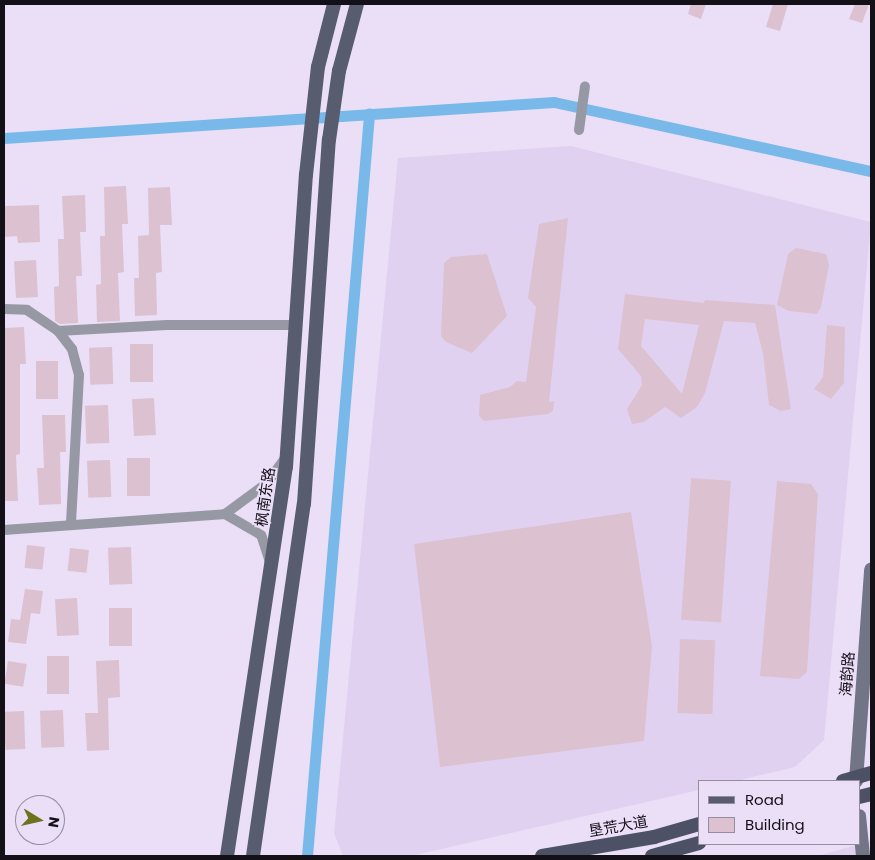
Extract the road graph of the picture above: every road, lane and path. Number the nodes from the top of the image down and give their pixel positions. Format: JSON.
{"nodes":[{"id":1,"x":334,"y":4,"type":"edge"},
{"id":2,"x":357,"y":4,"type":"edge"},
{"id":3,"x":585,"y":86,"type":"dead end"},
{"id":4,"x":579,"y":130,"type":"dead end"},
{"id":5,"x":4,"y":309,"type":"edge"},
{"id":6,"x":296,"y":325,"type":"junction"},
{"id":7,"x":58,"y":330,"type":"junction"},
{"id":8,"x":287,"y":455,"type":"junction"},
{"id":9,"x":224,"y":514,"type":"junction"},
{"id":10,"x":71,"y":525,"type":"junction"},
{"id":11,"x":4,"y":530,"type":"edge"},
{"id":12,"x":272,"y":568,"type":"junction"},
{"id":13,"x":871,"y":570,"type":"edge"},
{"id":14,"x":871,"y":773,"type":"edge"},
{"id":15,"x":851,"y":780,"type":"edge"},
{"id":16,"x":698,"y":824,"type":"edge"},
{"id":17,"x":860,"y":826,"type":"edge"},
{"id":18,"x":698,"y":843,"type":"edge"},
{"id":19,"x":227,"y":856,"type":"edge"},
{"id":20,"x":253,"y":856,"type":"edge"},
{"id":21,"x":542,"y":856,"type":"edge"},
{"id":22,"x":652,"y":856,"type":"edge"},
{"id":23,"x":863,"y":856,"type":"edge"}],
"edges":[{"from":1,"to":6,"type":"main road","name":"枫南东路"},
{"from":2,"to":20,"type":"main road"},
{"from":3,"to":4,"type":"street"},
{"from":5,"to":7,"type":"street"},
{"from":6,"to":7,"type":"street"},
{"from":6,"to":8,"type":"main road","name":"枫南东路"},
{"from":7,"to":10,"type":"street"},
{"from":8,"to":9,"type":"street"},
{"from":8,"to":12,"type":"main road","name":"枫南东路"},
{"from":9,"to":10,"type":"street"},
{"from":9,"to":12,"type":"street"},
{"from":10,"to":11,"type":"street"},
{"from":12,"to":19,"type":"main road","name":"枫南东路"},
{"from":13,"to":15,"type":"main road","name":"海韵路"},
{"from":14,"to":15,"type":"highway"},
{"from":16,"to":21,"type":"highway","name":"垦荒大道"},
{"from":17,"to":23,"type":"main road"},
{"from":18,"to":22,"type":"highway"}]}
